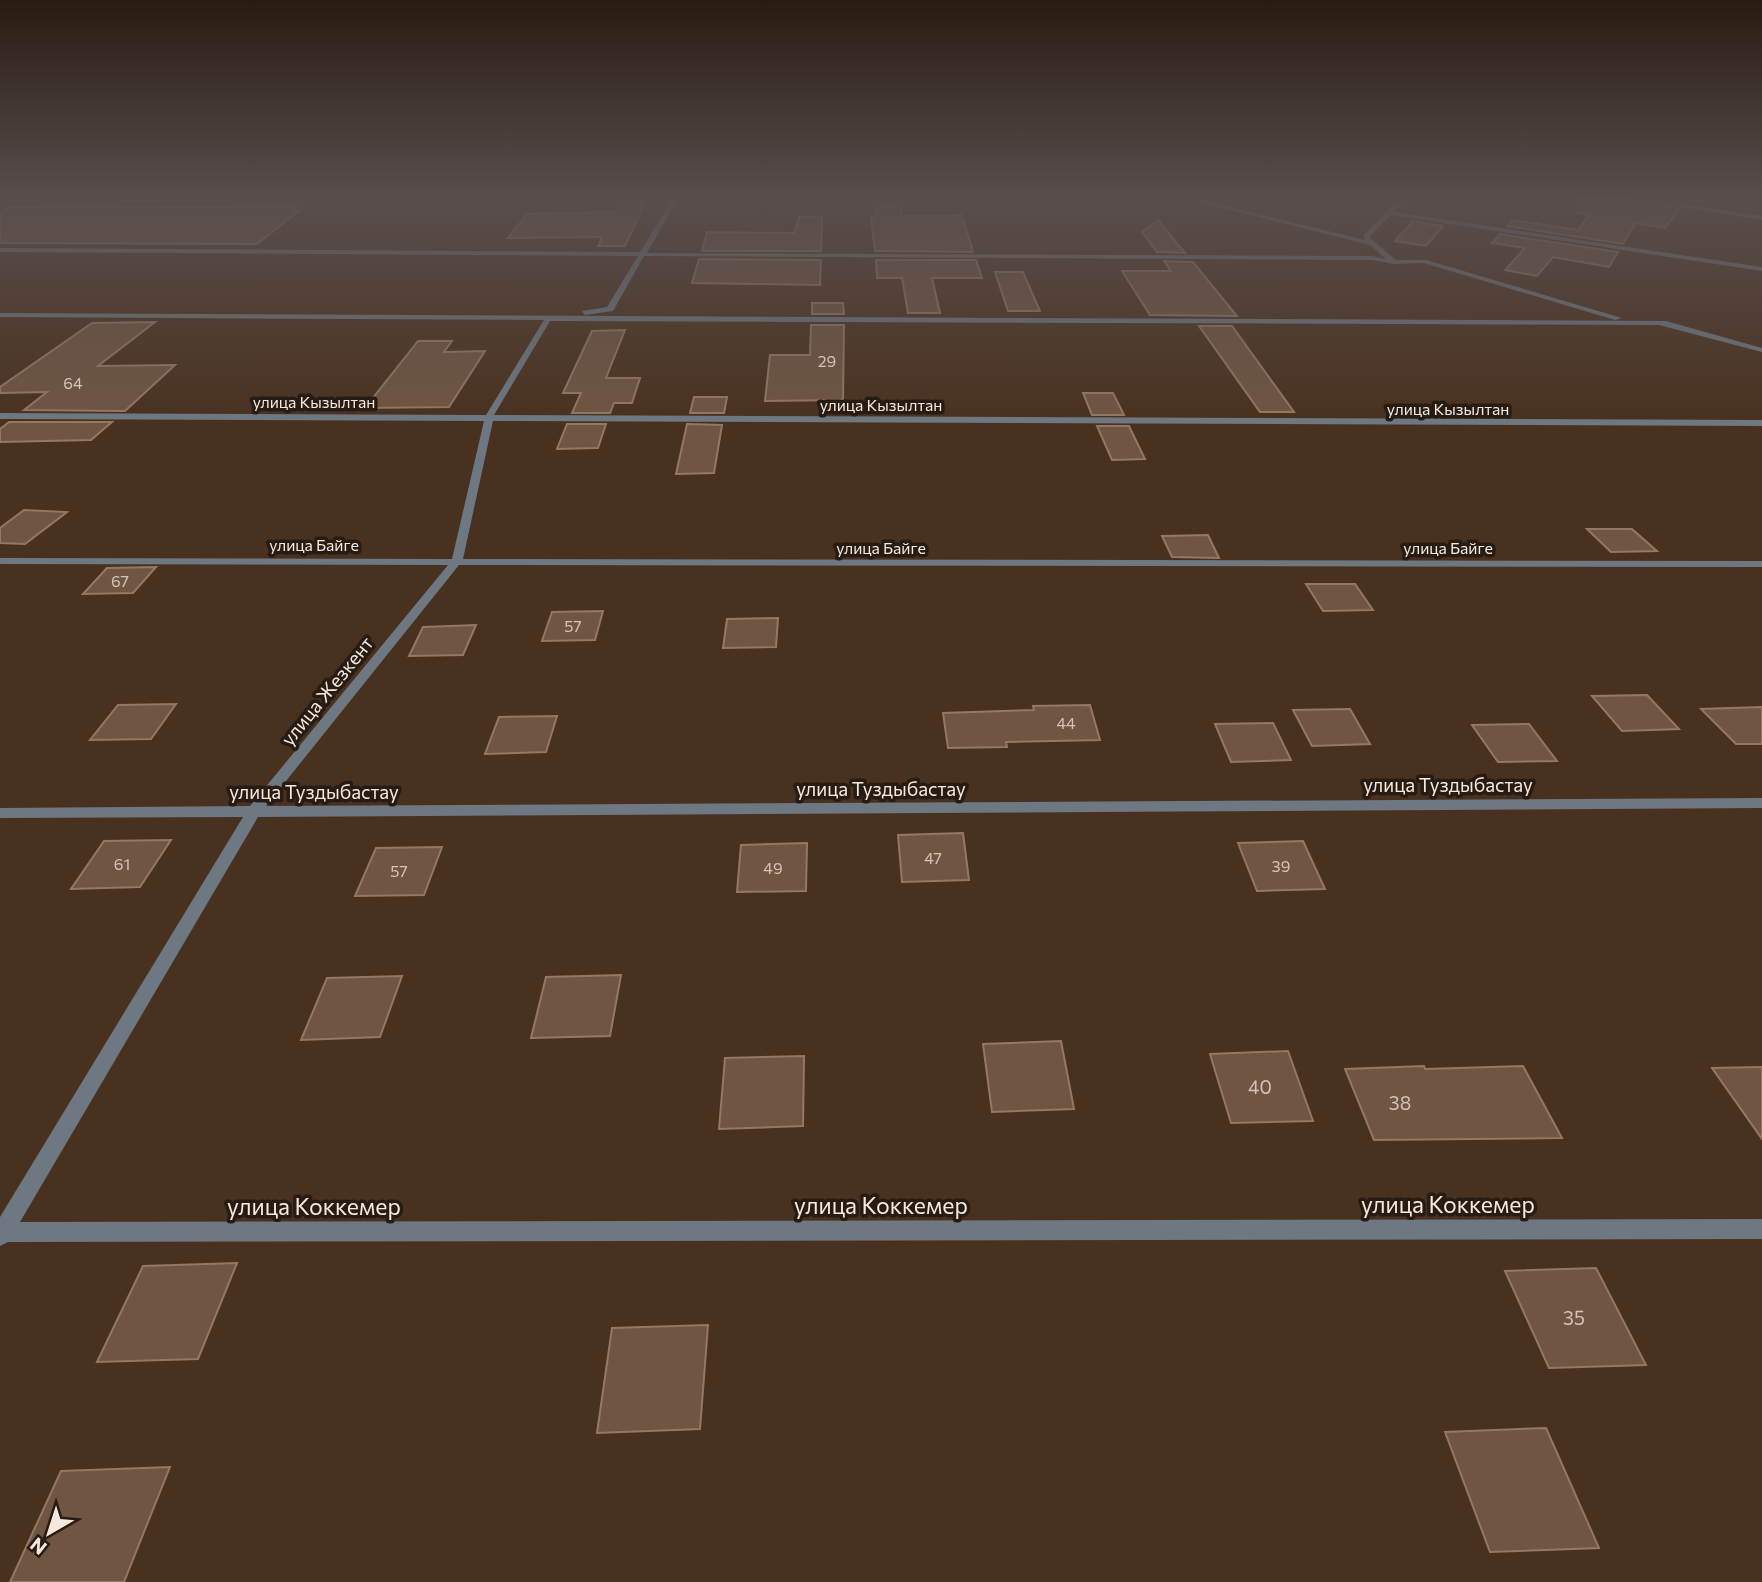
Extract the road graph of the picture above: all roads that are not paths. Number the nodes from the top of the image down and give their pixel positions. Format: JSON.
{"nodes":[{"id":1,"x":631,"y":273,"type":"edge"},
{"id":2,"x":1463,"y":273,"type":"edge"},
{"id":3,"x":0,"y":316,"type":"edge"},
{"id":4,"x":547,"y":320,"type":"junction"},
{"id":5,"x":1666,"y":323,"type":"junction"},
{"id":6,"x":1762,"y":350,"type":"edge"},
{"id":7,"x":0,"y":416,"type":"edge"},
{"id":8,"x":489,"y":417,"type":"junction"},
{"id":9,"x":1762,"y":423,"type":"edge"},
{"id":10,"x":0,"y":561,"type":"edge"},
{"id":11,"x":457,"y":561,"type":"junction"},
{"id":12,"x":1762,"y":564,"type":"edge"},
{"id":13,"x":1762,"y":803,"type":"edge"},
{"id":14,"x":254,"y":811,"type":"junction"},
{"id":15,"x":0,"y":813,"type":"edge"},
{"id":16,"x":1762,"y":1229,"type":"edge"},
{"id":17,"x":1,"y":1233,"type":"edge"}],
"edges":[{"from":1,"to":4,"type":"street"},
{"from":2,"to":5,"type":"street"},
{"from":3,"to":4,"type":"street"},
{"from":4,"to":5,"type":"street"},
{"from":4,"to":8,"type":"street","name":"улица Жезкент"},
{"from":5,"to":6,"type":"street"},
{"from":7,"to":8,"type":"street","name":"улица Кызылтан"},
{"from":8,"to":9,"type":"street","name":"улица Кызылтан"},
{"from":8,"to":11,"type":"street","name":"улица Жезкент"},
{"from":10,"to":11,"type":"street","name":"улица Байге"},
{"from":11,"to":12,"type":"street","name":"улица Байге"},
{"from":11,"to":14,"type":"street","name":"улица Жезкент"},
{"from":13,"to":14,"type":"street","name":"улица Туздыбастау"},
{"from":14,"to":15,"type":"street","name":"улица Туздыбастау"},
{"from":14,"to":17,"type":"street","name":"улица Жезкент"},
{"from":16,"to":17,"type":"street","name":"улица Коккемер"}]}
